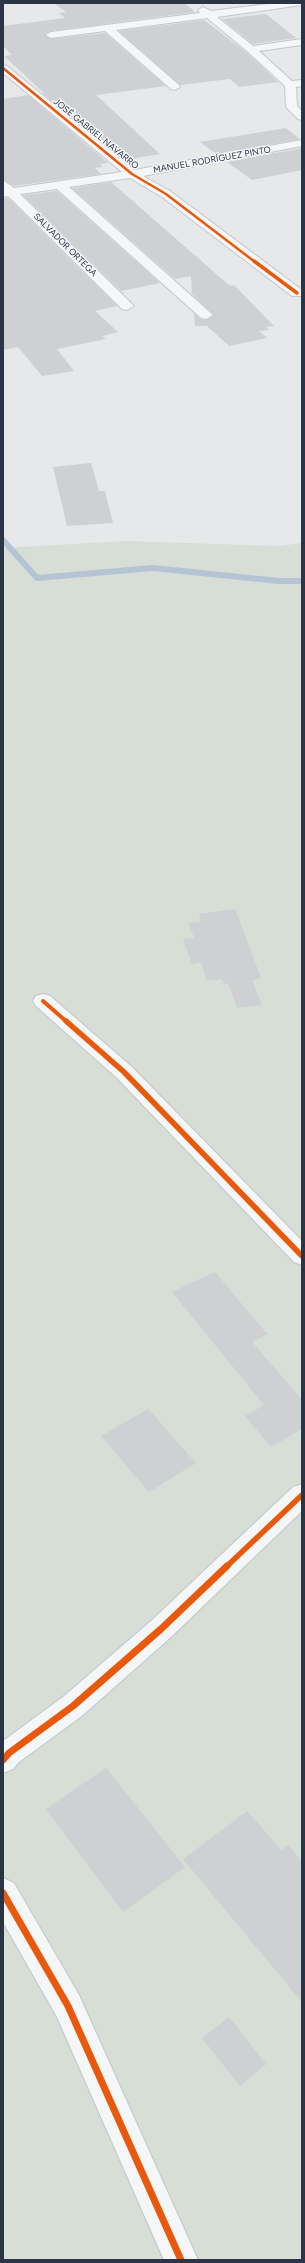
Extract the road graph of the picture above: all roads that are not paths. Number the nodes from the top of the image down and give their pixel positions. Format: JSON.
{"nodes":[{"id":1,"x":195,"y":3,"type":"edge"},
{"id":2,"x":299,"y":3,"type":"edge"},
{"id":3,"x":210,"y":15,"type":"junction"},
{"id":4,"x":111,"y":29,"type":"junction"},
{"id":5,"x":51,"y":35,"type":"dead end"},
{"id":6,"x":302,"y":42,"type":"edge"},
{"id":7,"x":251,"y":48,"type":"junction"},
{"id":8,"x":3,"y":68,"type":"edge"},
{"id":9,"x":302,"y":83,"type":"edge"},
{"id":10,"x":290,"y":85,"type":"junction"},
{"id":11,"x":175,"y":87,"type":"dead end"},
{"id":12,"x":302,"y":117,"type":"edge"},
{"id":13,"x":301,"y":145,"type":"edge"},
{"id":14,"x":132,"y":174,"type":"junction"},
{"id":15,"x":60,"y":185,"type":"junction"},
{"id":16,"x":6,"y":189,"type":"edge"},
{"id":17,"x":297,"y":293,"type":"dead end"},
{"id":18,"x":127,"y":306,"type":"dead end"},
{"id":19,"x":206,"y":315,"type":"dead end"},
{"id":20,"x":43,"y":1001,"type":"dead end"},
{"id":21,"x":302,"y":1256,"type":"edge"},
{"id":22,"x":302,"y":1495,"type":"edge"},
{"id":23,"x":3,"y":1760,"type":"edge"},
{"id":24,"x":3,"y":1893,"type":"edge"},
{"id":25,"x":181,"y":2260,"type":"edge"}],
"edges":[{"from":1,"to":3,"type":"street"},
{"from":2,"to":3,"type":"street"},
{"from":3,"to":4,"type":"street"},
{"from":3,"to":7,"type":"street"},
{"from":4,"to":5,"type":"street"},
{"from":4,"to":11,"type":"street"},
{"from":6,"to":7,"type":"street"},
{"from":7,"to":10,"type":"street"},
{"from":8,"to":14,"type":"street","name":"JOSÉ GABRIEL NAVARRO"},
{"from":9,"to":10,"type":"street"},
{"from":10,"to":12,"type":"street"},
{"from":13,"to":14,"type":"street","name":"MANUEL RODRÍGUEZ PINTO"},
{"from":14,"to":15,"type":"street","name":"MANUEL RODRÍGUEZ PINTO"},
{"from":14,"to":17,"type":"street","name":"JOSÉ GABRIEL NAVARRO"},
{"from":15,"to":16,"type":"street","name":"MANUEL RODRÍGUEZ PINTO"},
{"from":15,"to":19,"type":"street"},
{"from":16,"to":18,"type":"street","name":"SALVADOR ORTEGA"},
{"from":20,"to":21,"type":"street"},
{"from":22,"to":23,"type":"street"},
{"from":24,"to":25,"type":"street"}]}
